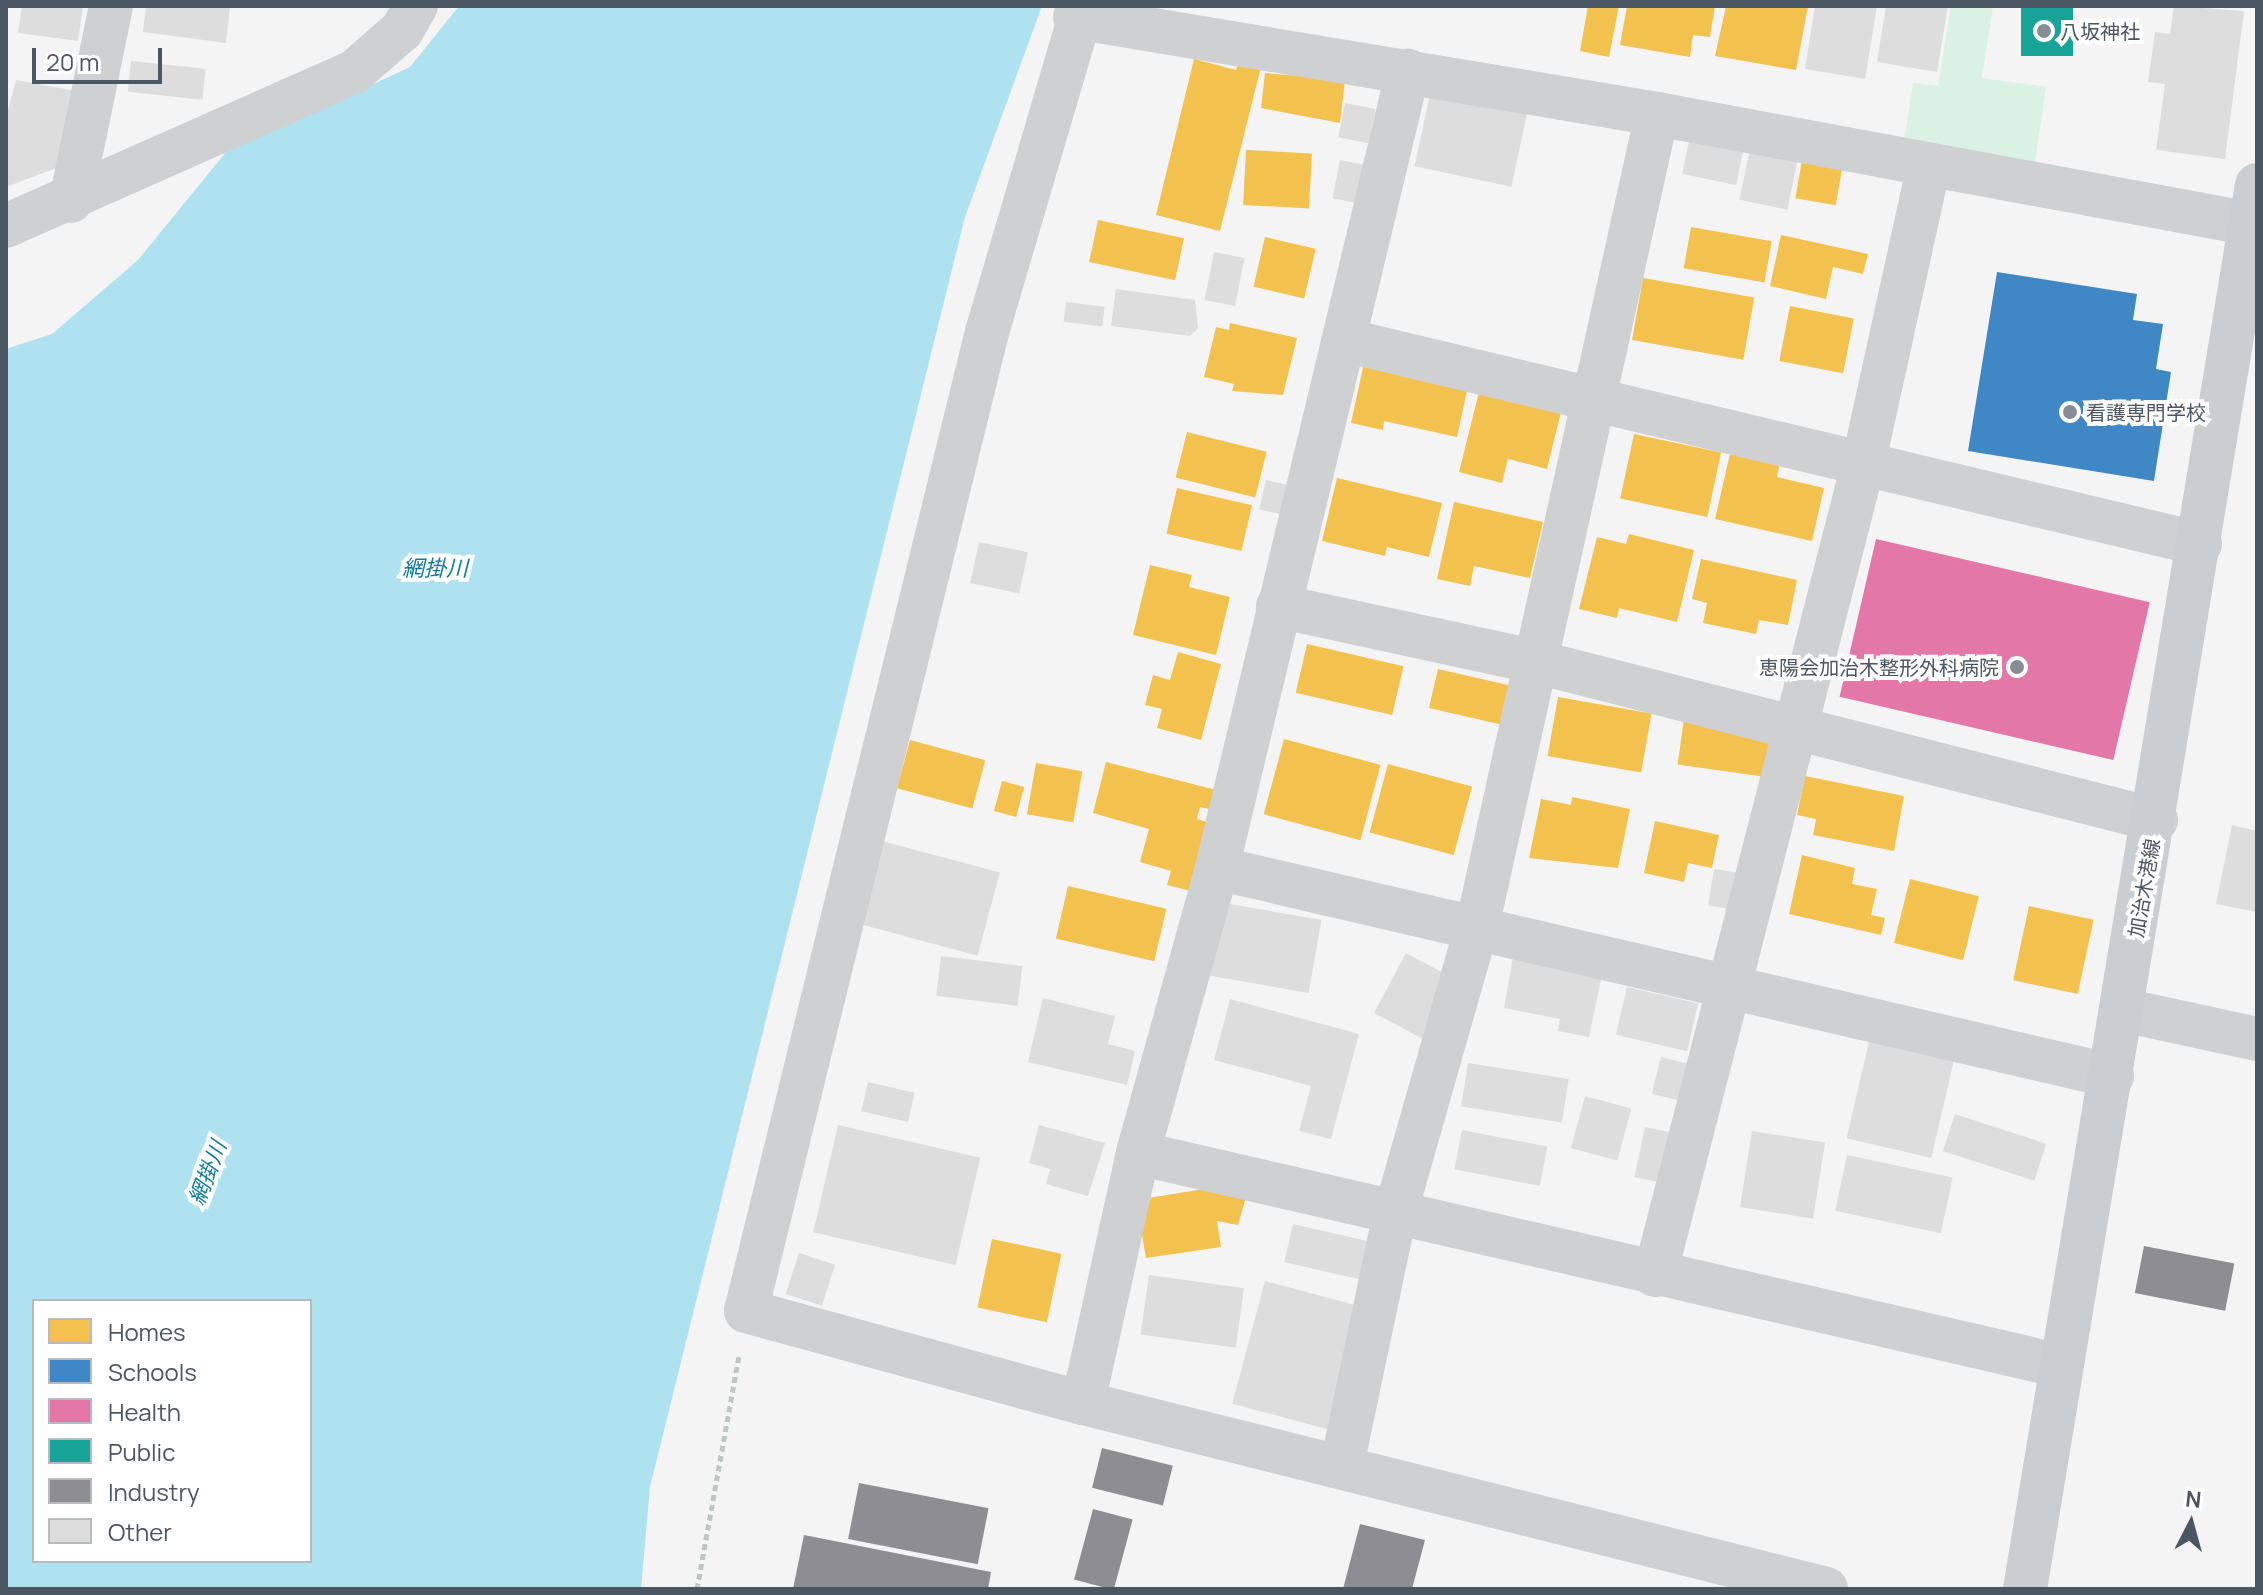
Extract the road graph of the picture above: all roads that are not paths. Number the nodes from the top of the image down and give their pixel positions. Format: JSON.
{"nodes":[{"id":1,"x":111,"y":6,"type":"edge"},
{"id":2,"x":416,"y":6,"type":"edge"},
{"id":3,"x":1079,"y":12,"type":"edge"},
{"id":4,"x":1408,"y":71,"type":"junction"},
{"id":5,"x":1657,"y":114,"type":"junction"},
{"id":6,"x":1929,"y":165,"type":"junction"},
{"id":7,"x":71,"y":201,"type":"junction"},
{"id":8,"x":2254,"y":205,"type":"edge"},
{"id":9,"x":6,"y":226,"type":"edge"},
{"id":10,"x":1344,"y":340,"type":"junction"},
{"id":11,"x":1595,"y":400,"type":"junction"},
{"id":12,"x":1863,"y":465,"type":"junction"},
{"id":13,"x":2200,"y":544,"type":"junction"},
{"id":14,"x":1278,"y":606,"type":"junction"},
{"id":15,"x":1537,"y":662,"type":"junction"},
{"id":16,"x":1794,"y":727,"type":"junction"},
{"id":17,"x":2156,"y":820,"type":"junction"},
{"id":18,"x":1217,"y":868,"type":"junction"},
{"id":19,"x":1477,"y":927,"type":"junction"},
{"id":20,"x":1730,"y":986,"type":"junction"},
{"id":21,"x":2123,"y":1010,"type":"junction"},
{"id":22,"x":2257,"y":1039,"type":"edge"},
{"id":23,"x":2112,"y":1076,"type":"junction"},
{"id":24,"x":1138,"y":1153,"type":"junction"},
{"id":25,"x":1395,"y":1214,"type":"junction"},
{"id":26,"x":1655,"y":1275,"type":"junction"},
{"id":27,"x":2061,"y":1366,"type":"junction"},
{"id":28,"x":1083,"y":1403,"type":"junction"},
{"id":29,"x":1342,"y":1465,"type":"junction"},
{"id":30,"x":1826,"y":1589,"type":"edge"},
{"id":31,"x":2025,"y":1589,"type":"edge"}],
"edges":[{"from":1,"to":7,"type":"street"},
{"from":2,"to":7,"type":"street"},
{"from":3,"to":4,"type":"street"},
{"from":3,"to":28,"type":"street"},
{"from":4,"to":5,"type":"street"},
{"from":4,"to":10,"type":"street"},
{"from":5,"to":6,"type":"street"},
{"from":5,"to":11,"type":"street"},
{"from":6,"to":8,"type":"street"},
{"from":6,"to":12,"type":"street"},
{"from":7,"to":9,"type":"street"},
{"from":8,"to":13,"type":"main road","name":"加治木港線"},
{"from":10,"to":11,"type":"street"},
{"from":10,"to":14,"type":"street"},
{"from":11,"to":12,"type":"street"},
{"from":11,"to":15,"type":"street"},
{"from":12,"to":13,"type":"street"},
{"from":12,"to":16,"type":"street"},
{"from":13,"to":17,"type":"main road","name":"加治木港線"},
{"from":14,"to":15,"type":"street"},
{"from":14,"to":18,"type":"street"},
{"from":15,"to":16,"type":"street"},
{"from":15,"to":19,"type":"street"},
{"from":16,"to":17,"type":"street"},
{"from":16,"to":20,"type":"street"},
{"from":17,"to":21,"type":"main road","name":"加治木港線"},
{"from":18,"to":19,"type":"street"},
{"from":18,"to":24,"type":"street"},
{"from":19,"to":20,"type":"street"},
{"from":19,"to":25,"type":"street"},
{"from":20,"to":23,"type":"street"},
{"from":20,"to":26,"type":"street"},
{"from":21,"to":22,"type":"street"},
{"from":21,"to":23,"type":"main road","name":"加治木港線"},
{"from":23,"to":27,"type":"main road","name":"加治木港線"},
{"from":24,"to":25,"type":"street"},
{"from":24,"to":28,"type":"street"},
{"from":25,"to":26,"type":"street"},
{"from":25,"to":29,"type":"street"},
{"from":26,"to":27,"type":"street"},
{"from":27,"to":31,"type":"main road","name":"加治木港線"},
{"from":28,"to":29,"type":"street"},
{"from":29,"to":30,"type":"street"}]}
